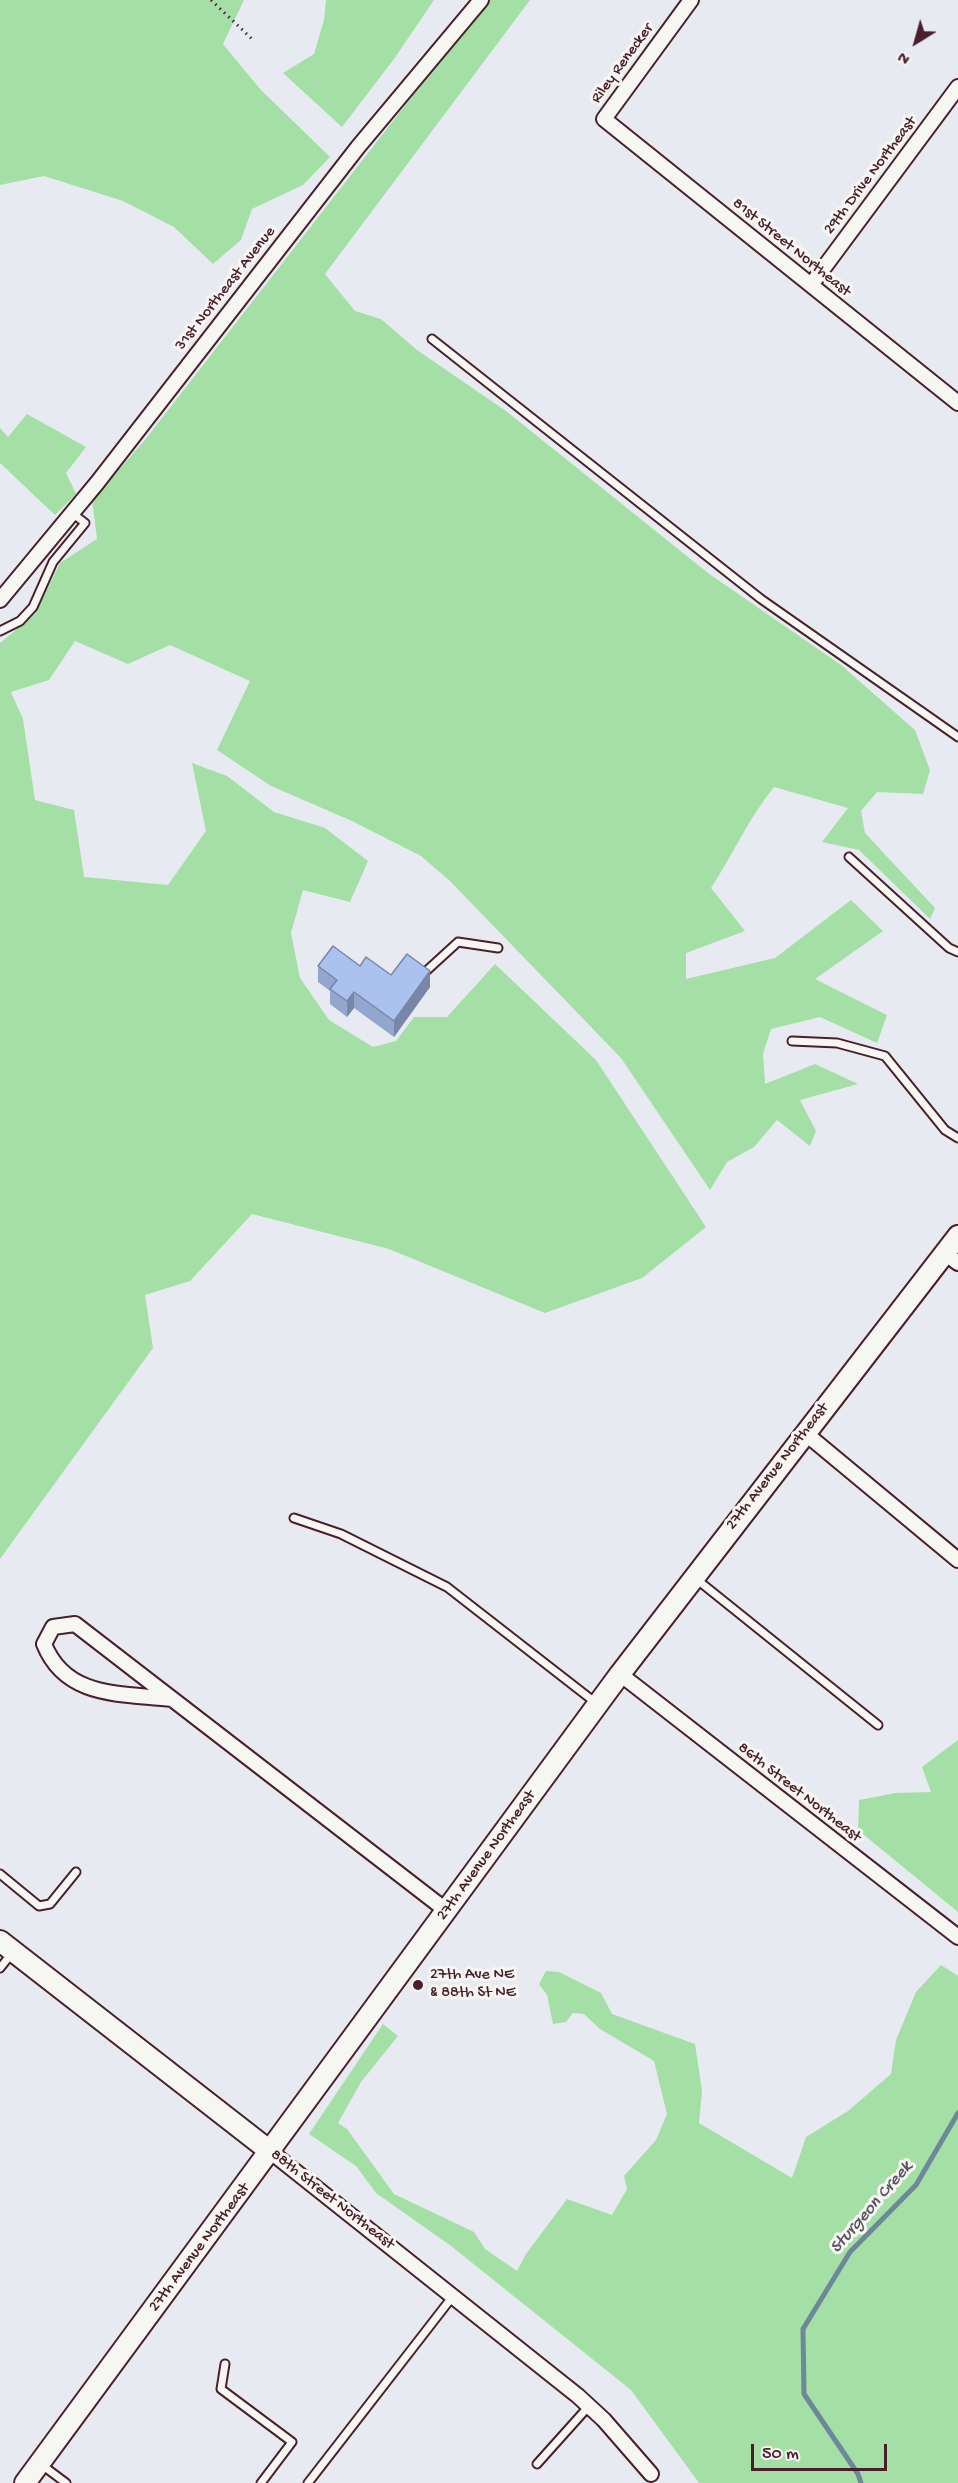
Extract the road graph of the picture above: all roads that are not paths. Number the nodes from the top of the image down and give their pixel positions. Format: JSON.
{"nodes":[{"id":1,"x":481,"y":0,"type":"edge"},
{"id":2,"x":691,"y":0,"type":"edge"},
{"id":3,"x":958,"y":87,"type":"edge"},
{"id":4,"x":604,"y":119,"type":"joint"},
{"id":5,"x":811,"y":285,"type":"junction"},
{"id":6,"x":432,"y":339,"type":"dead end"},
{"id":7,"x":958,"y":403,"type":"edge"},
{"id":8,"x":72,"y":513,"type":"junction"},
{"id":9,"x":0,"y":600,"type":"edge"},
{"id":10,"x":0,"y":631,"type":"edge"},
{"id":11,"x":958,"y":737,"type":"edge"},
{"id":12,"x":849,"y":857,"type":"dead end"},
{"id":13,"x":498,"y":948,"type":"dead end"},
{"id":14,"x":958,"y":952,"type":"edge"},
{"id":15,"x":423,"y":974,"type":"edge"},
{"id":16,"x":792,"y":1041,"type":"dead end"},
{"id":17,"x":958,"y":1138,"type":"edge"},
{"id":18,"x":958,"y":1236,"type":"edge"},
{"id":19,"x":952,"y":1258,"type":"edge"},
{"id":20,"x":805,"y":1433,"type":"junction"},
{"id":21,"x":294,"y":1518,"type":"dead end"},
{"id":22,"x":958,"y":1560,"type":"edge"},
{"id":23,"x":694,"y":1577,"type":"junction"},
{"id":24,"x":620,"y":1674,"type":"junction"},
{"id":25,"x":172,"y":1699,"type":"junction"},
{"id":26,"x":598,"y":1705,"type":"junction"},
{"id":27,"x":878,"y":1725,"type":"dead end"},
{"id":28,"x":76,"y":1872,"type":"dead end"},
{"id":29,"x":0,"y":1874,"type":"edge"},
{"id":30,"x":447,"y":1911,"type":"junction"},
{"id":31,"x":958,"y":1937,"type":"edge"},
{"id":32,"x":7,"y":1946,"type":"edge"},
{"id":33,"x":0,"y":1968,"type":"edge"},
{"id":34,"x":271,"y":2152,"type":"junction"},
{"id":35,"x":453,"y":2296,"type":"junction"},
{"id":36,"x":225,"y":2364,"type":"dead end"},
{"id":37,"x":589,"y":2406,"type":"junction"},
{"id":38,"x":40,"y":2464,"type":"junction"},
{"id":39,"x":537,"y":2464,"type":"dead end"},
{"id":40,"x":651,"y":2474,"type":"dead end"},
{"id":41,"x":25,"y":2483,"type":"edge"},
{"id":42,"x":66,"y":2483,"type":"edge"},
{"id":43,"x":261,"y":2483,"type":"edge"},
{"id":44,"x":308,"y":2483,"type":"edge"}],
"edges":[{"from":1,"to":8,"type":"street","name":"31st Northeast Avenue"},
{"from":2,"to":4,"type":"street","name":"Riley Renecker"},
{"from":3,"to":5,"type":"street","name":"29th Drive Northeast"},
{"from":4,"to":5,"type":"street","name":"81st Street Northeast"},
{"from":5,"to":7,"type":"street","name":"81st Street Northeast"},
{"from":6,"to":11,"type":"lane"},
{"from":8,"to":9,"type":"street","name":"31st Northeast Avenue"},
{"from":8,"to":10,"type":"lane"},
{"from":12,"to":14,"type":"lane"},
{"from":13,"to":15,"type":"lane"},
{"from":16,"to":17,"type":"lane"},
{"from":18,"to":19,"type":"street","name":"27th Avenue Northeast"},
{"from":19,"to":20,"type":"street","name":"27th Avenue Northeast"},
{"from":20,"to":22,"type":"street"},
{"from":20,"to":23,"type":"street","name":"27th Avenue Northeast"},
{"from":21,"to":26,"type":"lane"},
{"from":23,"to":24,"type":"street","name":"27th Avenue Northeast"},
{"from":23,"to":27,"type":"lane"},
{"from":24,"to":26,"type":"street","name":"27th Avenue Northeast"},
{"from":24,"to":31,"type":"street","name":"86th Street Northeast"},
{"from":25,"to":25,"type":"street"},
{"from":25,"to":30,"type":"street"},
{"from":26,"to":30,"type":"street","name":"27th Avenue Northeast"},
{"from":28,"to":29,"type":"lane"},
{"from":30,"to":34,"type":"street","name":"27th Avenue Northeast"},
{"from":32,"to":33,"type":"lane"},
{"from":32,"to":34,"type":"street","name":"88th Street Northeast"},
{"from":34,"to":35,"type":"street","name":"88th Street Northeast"},
{"from":34,"to":38,"type":"street","name":"27th Avenue Northeast"},
{"from":35,"to":37,"type":"street","name":"88th Street Northeast"},
{"from":35,"to":44,"type":"lane"},
{"from":36,"to":43,"type":"lane"},
{"from":37,"to":39,"type":"lane"},
{"from":37,"to":40,"type":"street","name":"88th Street Northeast"},
{"from":38,"to":41,"type":"street","name":"27th Avenue Northeast"},
{"from":38,"to":42,"type":"lane"}]}
